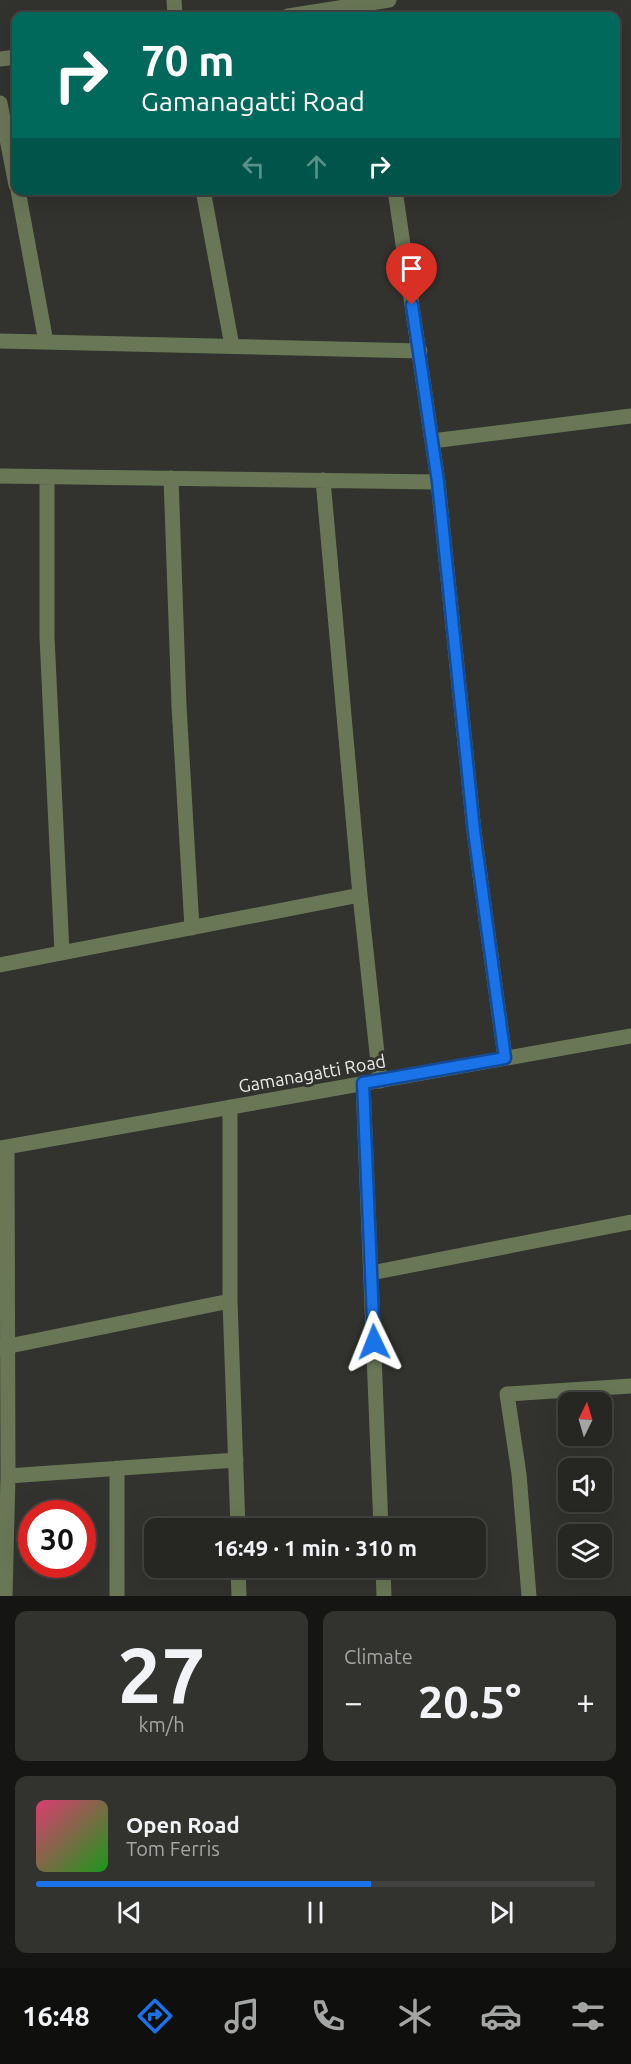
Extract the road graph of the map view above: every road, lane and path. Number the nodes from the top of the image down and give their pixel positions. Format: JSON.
{"nodes":[{"id":1,"x":389,"y":0,"type":"edge"},
{"id":2,"x":367,"y":10,"type":"edge"},
{"id":3,"x":341,"y":12,"type":"edge"},
{"id":4,"x":0,"y":104,"type":"edge"},
{"id":5,"x":12,"y":164,"type":"edge"},
{"id":6,"x":18,"y":195,"type":"edge"},
{"id":7,"x":204,"y":195,"type":"edge"},
{"id":8,"x":395,"y":195,"type":"edge"},
{"id":9,"x":0,"y":341,"type":"edge"},
{"id":10,"x":46,"y":342,"type":"junction"},
{"id":11,"x":232,"y":346,"type":"junction"},
{"id":12,"x":420,"y":351,"type":"junction"},
{"id":13,"x":631,"y":416,"type":"edge"},
{"id":14,"x":432,"y":441,"type":"junction"},
{"id":15,"x":0,"y":476,"type":"edge"},
{"id":16,"x":46,"y":477,"type":"junction"},
{"id":17,"x":171,"y":478,"type":"junction"},
{"id":18,"x":323,"y":480,"type":"junction"},
{"id":19,"x":438,"y":482,"type":"junction"},
{"id":20,"x":360,"y":895,"type":"junction"},
{"id":21,"x":192,"y":928,"type":"junction"},
{"id":22,"x":62,"y":953,"type":"junction"},
{"id":23,"x":0,"y":965,"type":"edge"},
{"id":24,"x":631,"y":1036,"type":"edge"},
{"id":25,"x":505,"y":1058,"type":"junction"},
{"id":26,"x":380,"y":1080,"type":"junction"},
{"id":27,"x":363,"y":1083,"type":"junction"},
{"id":28,"x":230,"y":1107,"type":"junction"},
{"id":29,"x":3,"y":1148,"type":"edge"},
{"id":30,"x":631,"y":1222,"type":"edge"},
{"id":31,"x":371,"y":1272,"type":"junction"},
{"id":32,"x":231,"y":1301,"type":"junction"},
{"id":33,"x":4,"y":1347,"type":"edge"},
{"id":34,"x":631,"y":1386,"type":"edge"},
{"id":35,"x":236,"y":1460,"type":"junction"},
{"id":36,"x":117,"y":1468,"type":"junction"},
{"id":37,"x":8,"y":1476,"type":"junction"},
{"id":38,"x":238,"y":1518,"type":"edge"},
{"id":39,"x":381,"y":1518,"type":"edge"},
{"id":40,"x":238,"y":1578,"type":"edge"},
{"id":41,"x":383,"y":1578,"type":"edge"},
{"id":42,"x":5,"y":1596,"type":"edge"},
{"id":43,"x":117,"y":1596,"type":"edge"},
{"id":44,"x":239,"y":1596,"type":"edge"},
{"id":45,"x":384,"y":1596,"type":"edge"},
{"id":46,"x":529,"y":1596,"type":"edge"}],
"edges":[{"from":1,"to":2,"type":"street"},
{"from":2,"to":3,"type":"street"},
{"from":4,"to":5,"type":"street"},
{"from":6,"to":10,"type":"street"},
{"from":7,"to":11,"type":"street"},
{"from":8,"to":12,"type":"street"},
{"from":9,"to":10,"type":"street"},
{"from":10,"to":11,"type":"street"},
{"from":11,"to":12,"type":"street"},
{"from":12,"to":14,"type":"street"},
{"from":13,"to":14,"type":"street"},
{"from":14,"to":19,"type":"street"},
{"from":15,"to":16,"type":"street"},
{"from":16,"to":17,"type":"street"},
{"from":16,"to":22,"type":"street"},
{"from":17,"to":18,"type":"street"},
{"from":17,"to":21,"type":"street"},
{"from":18,"to":19,"type":"street"},
{"from":18,"to":20,"type":"street"},
{"from":19,"to":25,"type":"street"},
{"from":20,"to":21,"type":"street"},
{"from":20,"to":26,"type":"street"},
{"from":21,"to":22,"type":"street"},
{"from":22,"to":23,"type":"street"},
{"from":24,"to":25,"type":"street","name":"Gamanagatti Road"},
{"from":25,"to":26,"type":"street","name":"Gamanagatti Road"},
{"from":26,"to":27,"type":"street","name":"Gamanagatti Road"},
{"from":27,"to":28,"type":"street","name":"Gamanagatti Road"},
{"from":27,"to":31,"type":"street"},
{"from":28,"to":29,"type":"street","name":"Gamanagatti Road"},
{"from":28,"to":32,"type":"street"},
{"from":29,"to":33,"type":"street"},
{"from":30,"to":31,"type":"street"},
{"from":31,"to":39,"type":"street"},
{"from":32,"to":33,"type":"street"},
{"from":32,"to":35,"type":"street"},
{"from":33,"to":37,"type":"street"},
{"from":34,"to":46,"type":"street"},
{"from":35,"to":36,"type":"street"},
{"from":35,"to":38,"type":"street"},
{"from":36,"to":37,"type":"street"},
{"from":36,"to":43,"type":"street"},
{"from":37,"to":42,"type":"street"},
{"from":40,"to":44,"type":"street"},
{"from":41,"to":45,"type":"street"}]}
